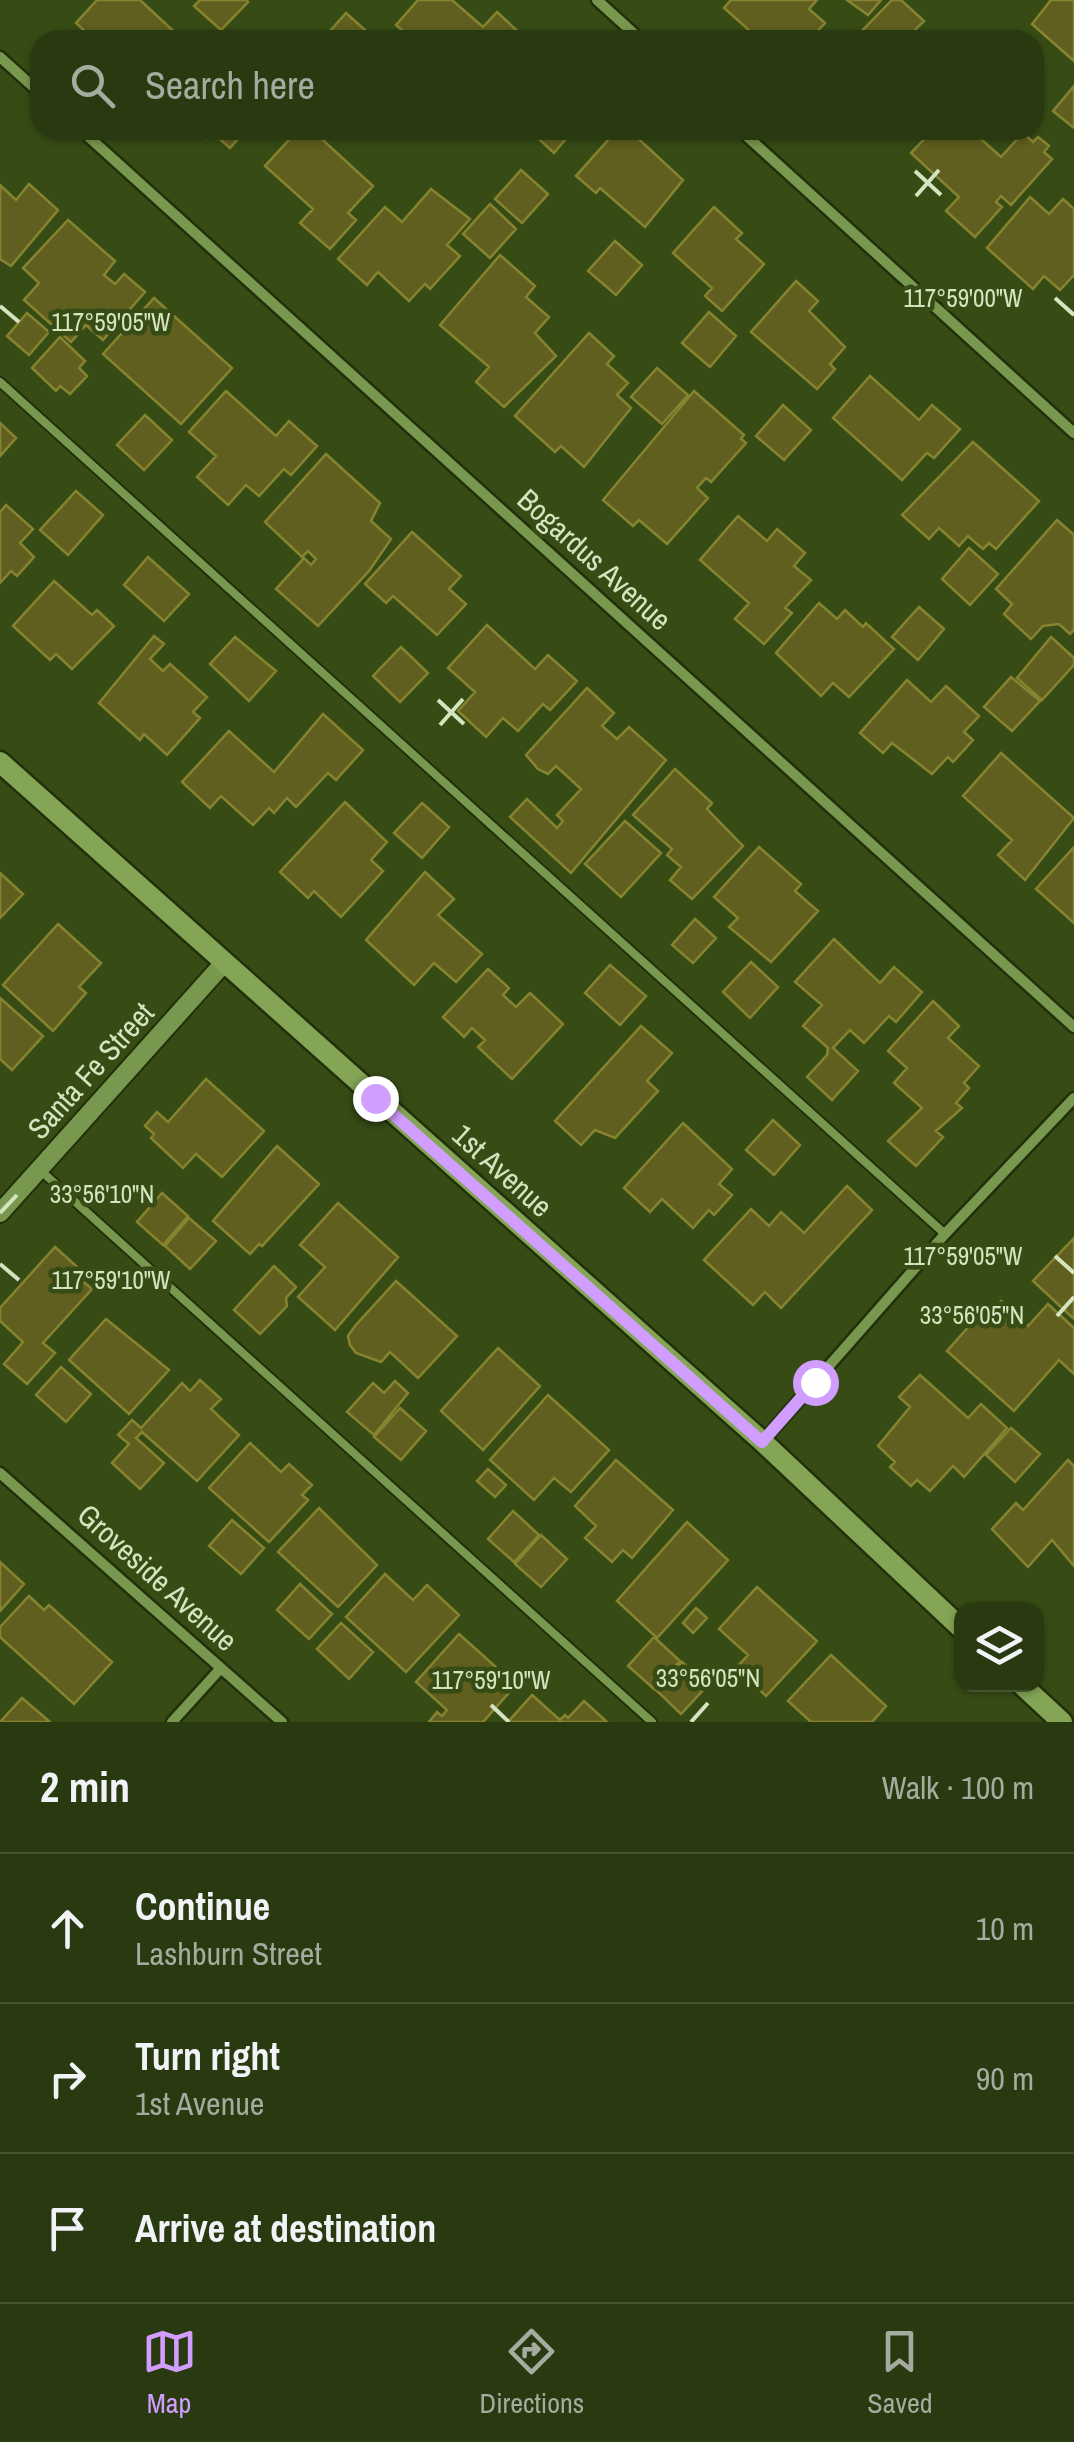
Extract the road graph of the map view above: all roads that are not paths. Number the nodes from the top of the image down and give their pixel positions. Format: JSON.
{"nodes":[{"id":1,"x":597,"y":0,"type":"edge"},
{"id":2,"x":630,"y":30,"type":"edge"},
{"id":3,"x":0,"y":57,"type":"edge"},
{"id":4,"x":30,"y":84,"type":"edge"},
{"id":5,"x":92,"y":140,"type":"edge"},
{"id":6,"x":751,"y":140,"type":"edge"},
{"id":7,"x":0,"y":382,"type":"edge"},
{"id":8,"x":1074,"y":433,"type":"edge"},
{"id":9,"x":0,"y":762,"type":"edge"},
{"id":10,"x":223,"y":964,"type":"junction"},
{"id":11,"x":1074,"y":1027,"type":"edge"},
{"id":12,"x":1074,"y":1098,"type":"edge"},
{"id":13,"x":40,"y":1170,"type":"junction"},
{"id":14,"x":0,"y":1214,"type":"edge"},
{"id":15,"x":945,"y":1234,"type":"junction"},
{"id":16,"x":762,"y":1442,"type":"junction"},
{"id":17,"x":0,"y":1472,"type":"edge"},
{"id":18,"x":954,"y":1622,"type":"edge"},
{"id":19,"x":221,"y":1668,"type":"junction"},
{"id":20,"x":1030,"y":1692,"type":"edge"},
{"id":21,"x":172,"y":1722,"type":"edge"},
{"id":22,"x":282,"y":1722,"type":"edge"},
{"id":23,"x":652,"y":1722,"type":"edge"},
{"id":24,"x":1062,"y":1722,"type":"edge"}],
"edges":[{"from":1,"to":2,"type":"street"},
{"from":3,"to":4,"type":"street"},
{"from":5,"to":11,"type":"street","name":"Bogardus Avenue"},
{"from":6,"to":8,"type":"street"},
{"from":7,"to":15,"type":"lane"},
{"from":9,"to":10,"type":"main road","name":"1st Avenue"},
{"from":10,"to":13,"type":"street","name":"Santa Fe Street"},
{"from":10,"to":16,"type":"main road","name":"1st Avenue"},
{"from":12,"to":15,"type":"street"},
{"from":13,"to":14,"type":"street","name":"Santa Fe Street"},
{"from":13,"to":23,"type":"lane"},
{"from":15,"to":16,"type":"street"},
{"from":16,"to":18,"type":"main road","name":"1st Avenue"},
{"from":17,"to":19,"type":"street","name":"Groveside Avenue"},
{"from":19,"to":21,"type":"street"},
{"from":19,"to":22,"type":"street","name":"Groveside Avenue"},
{"from":20,"to":24,"type":"main road"}]}
